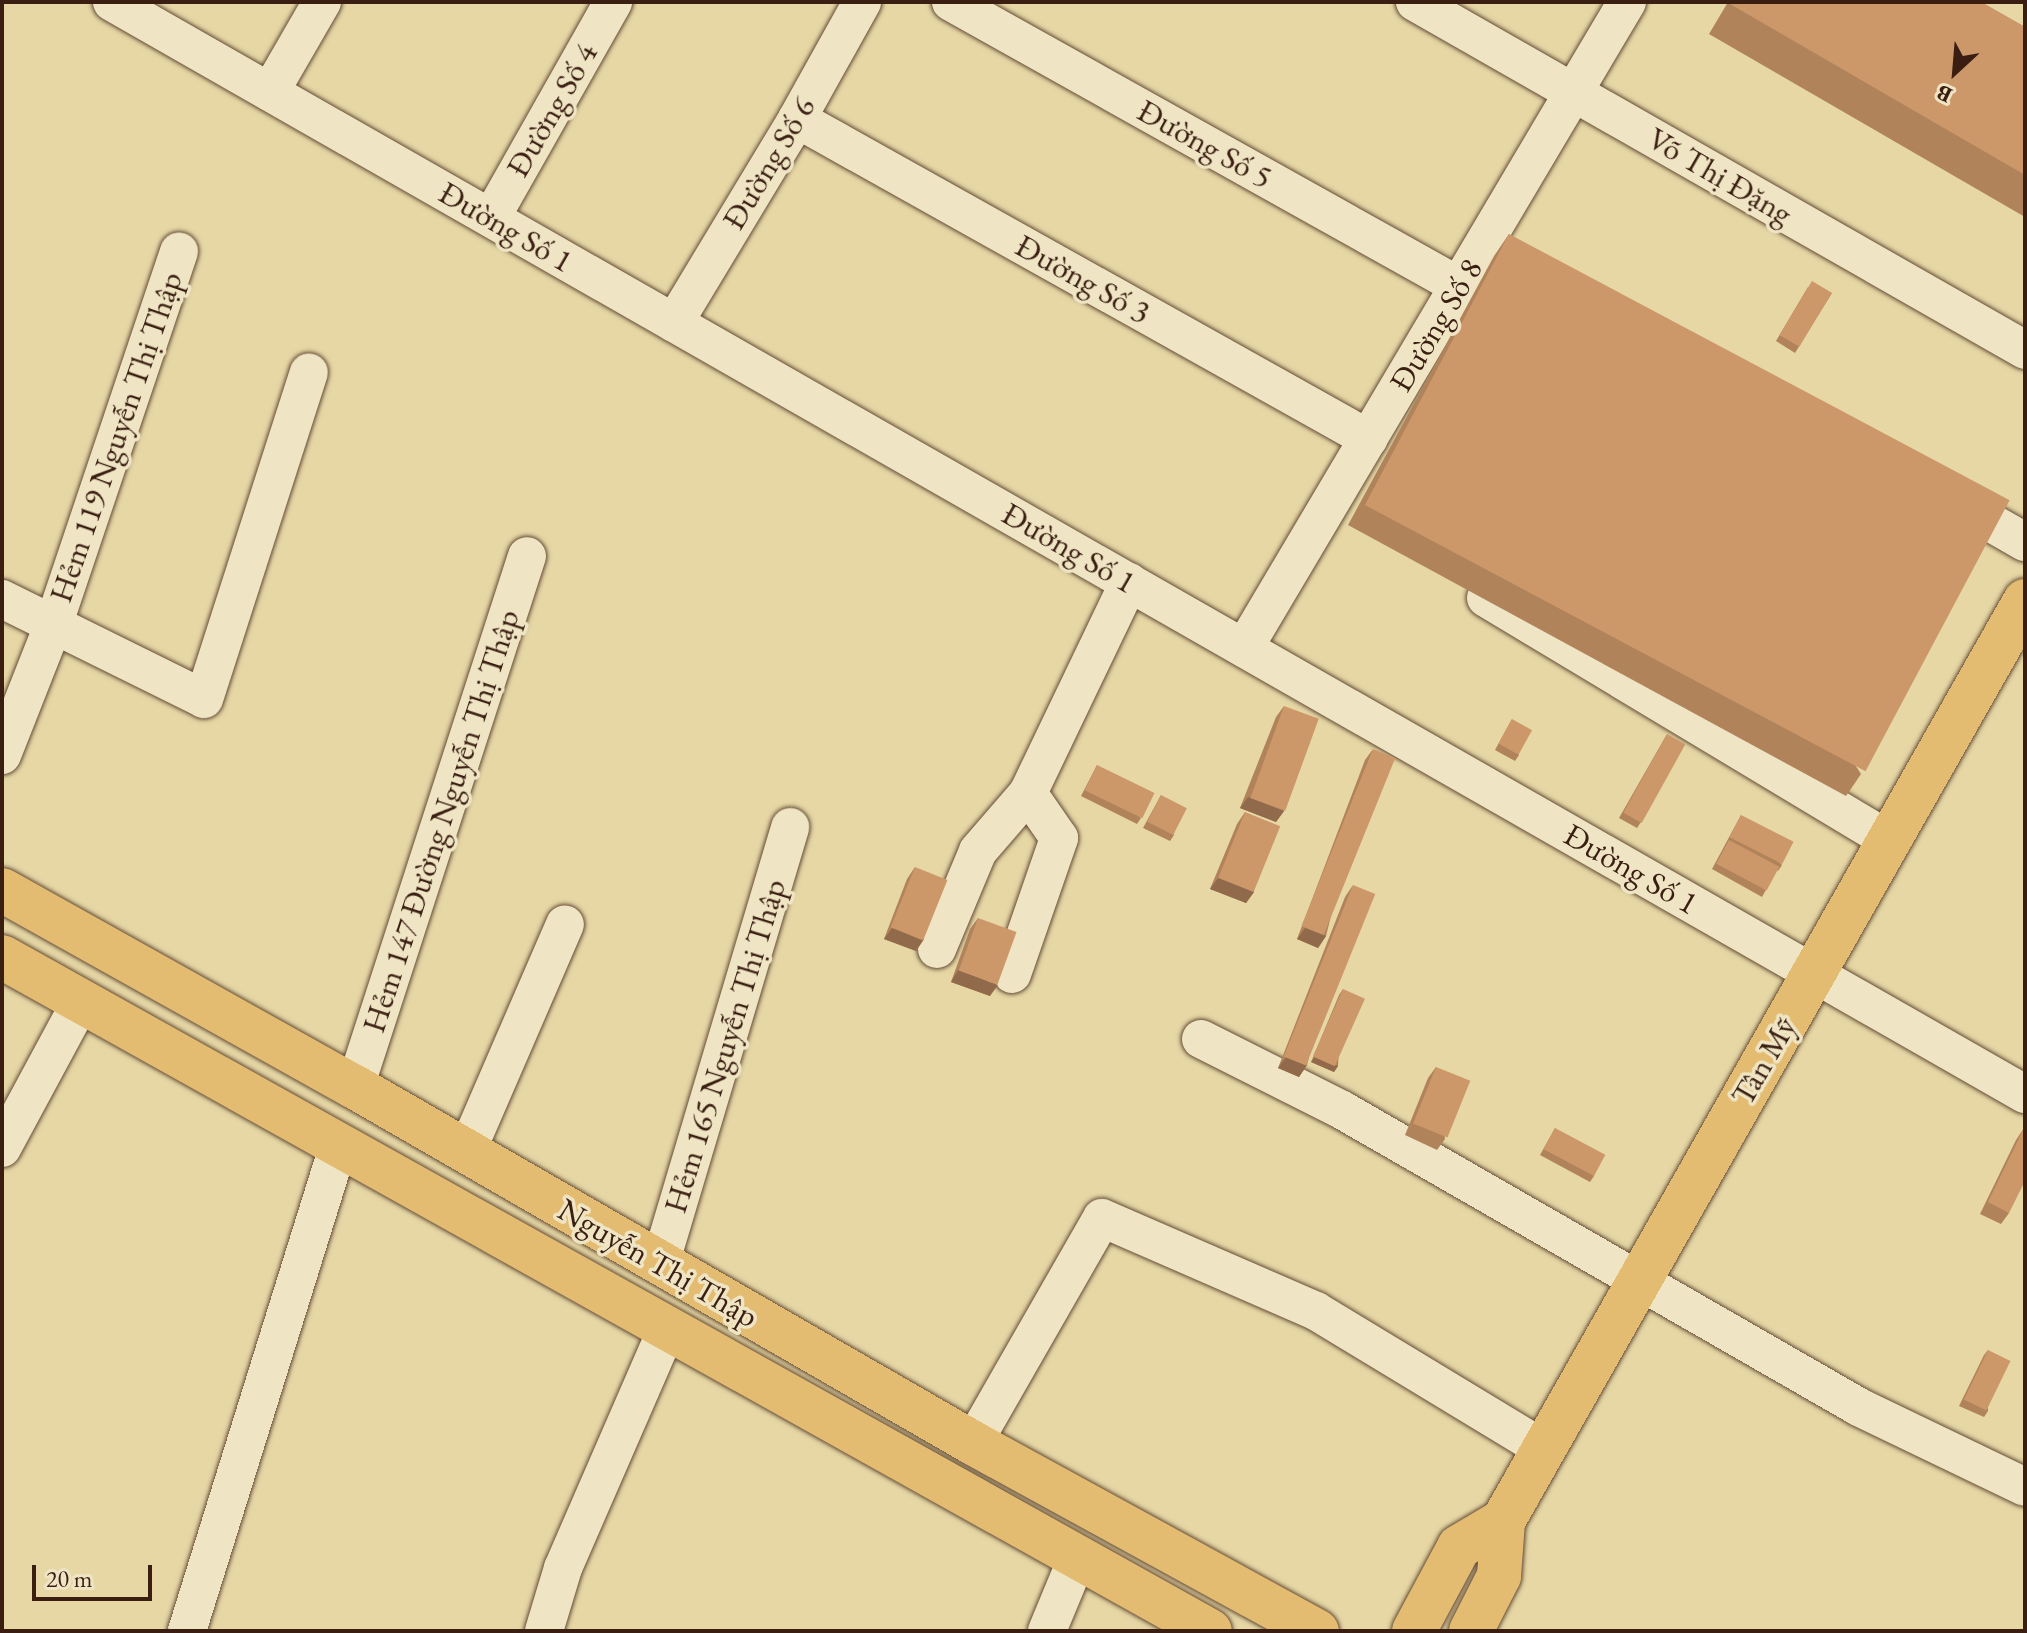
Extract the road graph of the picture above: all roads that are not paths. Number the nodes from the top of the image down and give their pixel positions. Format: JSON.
{"nodes":[{"id":1,"x":112,"y":2,"type":"edge"},
{"id":2,"x":322,"y":2,"type":"edge"},
{"id":3,"x":613,"y":2,"type":"edge"},
{"id":4,"x":862,"y":2,"type":"edge"},
{"id":5,"x":951,"y":2,"type":"edge"},
{"id":6,"x":1415,"y":2,"type":"edge"},
{"id":7,"x":1627,"y":2,"type":"edge"},
{"id":8,"x":270,"y":92,"type":"junction"},
{"id":9,"x":1575,"y":93,"type":"junction"},
{"id":10,"x":797,"y":119,"type":"junction"},
{"id":11,"x":491,"y":218,"type":"junction"},
{"id":12,"x":179,"y":251,"type":"dead end"},
{"id":13,"x":1459,"y":286,"type":"junction"},
{"id":14,"x":674,"y":323,"type":"junction"},
{"id":15,"x":2025,"y":350,"type":"edge"},
{"id":16,"x":309,"y":372,"type":"dead end"},
{"id":17,"x":1369,"y":439,"type":"junction"},
{"id":18,"x":1928,"y":488,"type":"edge"},
{"id":19,"x":2025,"y":542,"type":"edge"},
{"id":20,"x":527,"y":556,"type":"dead end"},
{"id":21,"x":1452,"y":577,"type":"edge"},
{"id":22,"x":1129,"y":582,"type":"junction"},
{"id":23,"x":2,"y":599,"type":"edge"},
{"id":24,"x":2025,"y":601,"type":"edge"},
{"id":25,"x":54,"y":623,"type":"junction"},
{"id":26,"x":1244,"y":648,"type":"junction"},
{"id":27,"x":2,"y":755,"type":"edge"},
{"id":28,"x":1028,"y":793,"type":"junction"},
{"id":29,"x":790,"y":827,"type":"dead end"},
{"id":30,"x":1889,"y":840,"type":"junction"},
{"id":31,"x":2,"y":890,"type":"edge"},
{"id":32,"x":565,"y":924,"type":"dead end"},
{"id":33,"x":937,"y":949,"type":"dead end"},
{"id":34,"x":2,"y":957,"type":"edge"},
{"id":35,"x":1814,"y":973,"type":"junction"},
{"id":36,"x":1012,"y":974,"type":"edge"},
{"id":37,"x":81,"y":1001,"type":"junction"},
{"id":38,"x":1201,"y":1039,"type":"dead end"},
{"id":39,"x":355,"y":1087,"type":"junction"},
{"id":40,"x":2025,"y":1094,"type":"edge"},
{"id":41,"x":339,"y":1144,"type":"junction"},
{"id":42,"x":2,"y":1148,"type":"edge"},
{"id":43,"x":466,"y":1153,"type":"junction"},
{"id":44,"x":660,"y":1264,"type":"junction"},
{"id":45,"x":1639,"y":1283,"type":"junction"},
{"id":46,"x":667,"y":1329,"type":"junction"},
{"id":47,"x":973,"y":1443,"type":"junction"},
{"id":48,"x":1544,"y":1449,"type":"junction"},
{"id":49,"x":2025,"y":1487,"type":"edge"},
{"id":50,"x":1503,"y":1521,"type":"junction"},
{"id":51,"x":1078,"y":1556,"type":"junction"},
{"id":52,"x":187,"y":1631,"type":"edge"},
{"id":53,"x":544,"y":1631,"type":"edge"},
{"id":54,"x":1047,"y":1631,"type":"edge"},
{"id":55,"x":1210,"y":1631,"type":"edge"},
{"id":56,"x":1317,"y":1631,"type":"edge"},
{"id":57,"x":1414,"y":1631,"type":"edge"},
{"id":58,"x":1471,"y":1631,"type":"edge"}],
"edges":[{"from":1,"to":8,"type":"street","name":"Đường Số 1"},
{"from":2,"to":8,"type":"street"},
{"from":3,"to":11,"type":"street","name":"Đường Số 4"},
{"from":4,"to":10,"type":"street","name":"Đường Số 6"},
{"from":5,"to":13,"type":"street","name":"Đường Số 5"},
{"from":6,"to":9,"type":"street","name":"Võ Thị Đặng"},
{"from":7,"to":9,"type":"street","name":"Đường Số 8"},
{"from":8,"to":11,"type":"street","name":"Đường Số 1"},
{"from":9,"to":13,"type":"street","name":"Đường Số 8"},
{"from":9,"to":15,"type":"street","name":"Võ Thị Đặng"},
{"from":10,"to":14,"type":"street","name":"Đường Số 6"},
{"from":10,"to":17,"type":"street","name":"Đường Số 3"},
{"from":11,"to":14,"type":"street","name":"Đường Số 1"},
{"from":12,"to":25,"type":"street","name":"Hẻm 119 Nguyễn Thị Thập"},
{"from":13,"to":17,"type":"street","name":"Đường Số 8"},
{"from":14,"to":22,"type":"street","name":"Đường Số 1"},
{"from":16,"to":25,"type":"street"},
{"from":17,"to":26,"type":"street","name":"Đường Số 8"},
{"from":18,"to":19,"type":"street"},
{"from":20,"to":39,"type":"street","name":"Hẻm 147 Đường Nguyễn Thị Thập"},
{"from":21,"to":30,"type":"street"},
{"from":22,"to":26,"type":"street","name":"Đường Số 1"},
{"from":22,"to":28,"type":"street"},
{"from":23,"to":25,"type":"street"},
{"from":24,"to":30,"type":"main road","name":"Tân Mỹ"},
{"from":25,"to":27,"type":"street","name":"Hẻm 119 Nguyễn Thị Thập"},
{"from":26,"to":35,"type":"street","name":"Đường Số 1"},
{"from":28,"to":33,"type":"street"},
{"from":28,"to":36,"type":"street"},
{"from":29,"to":44,"type":"street","name":"Hẻm 165 Nguyễn Thị Thập"},
{"from":30,"to":35,"type":"main road","name":"Tân Mỹ"},
{"from":31,"to":39,"type":"main road","name":"Nguyễn Thị Thập"},
{"from":32,"to":43,"type":"street"},
{"from":34,"to":37,"type":"main road","name":"Nguyễn Thị Thập"},
{"from":35,"to":40,"type":"street","name":"Đường Số 1"},
{"from":35,"to":45,"type":"main road","name":"Tân Mỹ"},
{"from":37,"to":41,"type":"main road","name":"Nguyễn Thị Thập"},
{"from":37,"to":42,"type":"street"},
{"from":38,"to":45,"type":"street"},
{"from":39,"to":43,"type":"main road","name":"Nguyễn Thị Thập"},
{"from":41,"to":46,"type":"main road","name":"Nguyễn Thị Thập"},
{"from":41,"to":52,"type":"street"},
{"from":43,"to":44,"type":"main road","name":"Nguyễn Thị Thập"},
{"from":44,"to":47,"type":"main road","name":"Nguyễn Thị Thập"},
{"from":45,"to":48,"type":"main road","name":"Tân Mỹ"},
{"from":45,"to":49,"type":"street"},
{"from":46,"to":51,"type":"main road","name":"Nguyễn Thị Thập"},
{"from":46,"to":53,"type":"street"},
{"from":47,"to":48,"type":"street"},
{"from":47,"to":56,"type":"main road","name":"Nguyễn Thị Thập"},
{"from":48,"to":50,"type":"main road","name":"Tân Mỹ"},
{"from":50,"to":57,"type":"main road","name":"Tân Mỹ"},
{"from":50,"to":58,"type":"main road","name":"Tân Mỹ"},
{"from":51,"to":54,"type":"street"},
{"from":51,"to":55,"type":"main road","name":"Nguyễn Thị Thập"}]}
